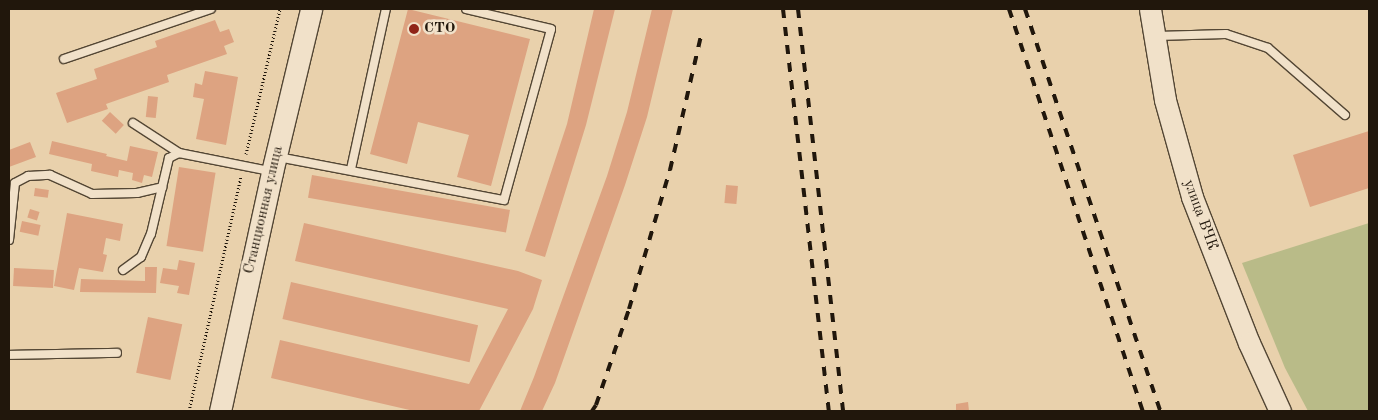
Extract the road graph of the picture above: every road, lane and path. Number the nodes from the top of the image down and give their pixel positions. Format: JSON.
{"nodes":[{"id":1,"x":211,"y":9,"type":"edge"},
{"id":2,"x":280,"y":9,"type":"edge"},
{"id":3,"x":311,"y":9,"type":"edge"},
{"id":4,"x":386,"y":9,"type":"edge"},
{"id":5,"x":466,"y":9,"type":"edge"},
{"id":6,"x":1150,"y":9,"type":"edge"},
{"id":7,"x":1154,"y":36,"type":"junction"},
{"id":8,"x":64,"y":59,"type":"dead end"},
{"id":9,"x":1345,"y":115,"type":"dead end"},
{"id":10,"x":133,"y":123,"type":"dead end"},
{"id":11,"x":179,"y":153,"type":"junction"},
{"id":12,"x":274,"y":164,"type":"junction"},
{"id":13,"x":244,"y":166,"type":"junction"},
{"id":14,"x":351,"y":169,"type":"junction"},
{"id":15,"x":162,"y":187,"type":"junction"},
{"id":16,"x":9,"y":240,"type":"edge"},
{"id":17,"x":123,"y":270,"type":"dead end"},
{"id":18,"x":118,"y":353,"type":"dead end"},
{"id":19,"x":9,"y":355,"type":"edge"},
{"id":20,"x":189,"y":411,"type":"edge"},
{"id":21,"x":220,"y":411,"type":"edge"},
{"id":22,"x":1280,"y":411,"type":"edge"}],
"edges":[{"from":1,"to":8,"type":"lane"},
{"from":2,"to":13,"type":"path"},
{"from":3,"to":12,"type":"main road","name":"Станционная улица"},
{"from":4,"to":14,"type":"lane"},
{"from":5,"to":14,"type":"lane"},
{"from":6,"to":7,"type":"main road","name":"улица ВЧК"},
{"from":7,"to":9,"type":"lane"},
{"from":7,"to":22,"type":"main road","name":"улица ВЧК"},
{"from":10,"to":11,"type":"lane"},
{"from":11,"to":13,"type":"lane"},
{"from":11,"to":15,"type":"lane"},
{"from":12,"to":13,"type":"lane"},
{"from":12,"to":14,"type":"lane"},
{"from":12,"to":21,"type":"main road","name":"Станционная улица"},
{"from":13,"to":20,"type":"path"},
{"from":15,"to":16,"type":"lane"},
{"from":15,"to":17,"type":"lane"},
{"from":18,"to":19,"type":"lane"}]}
